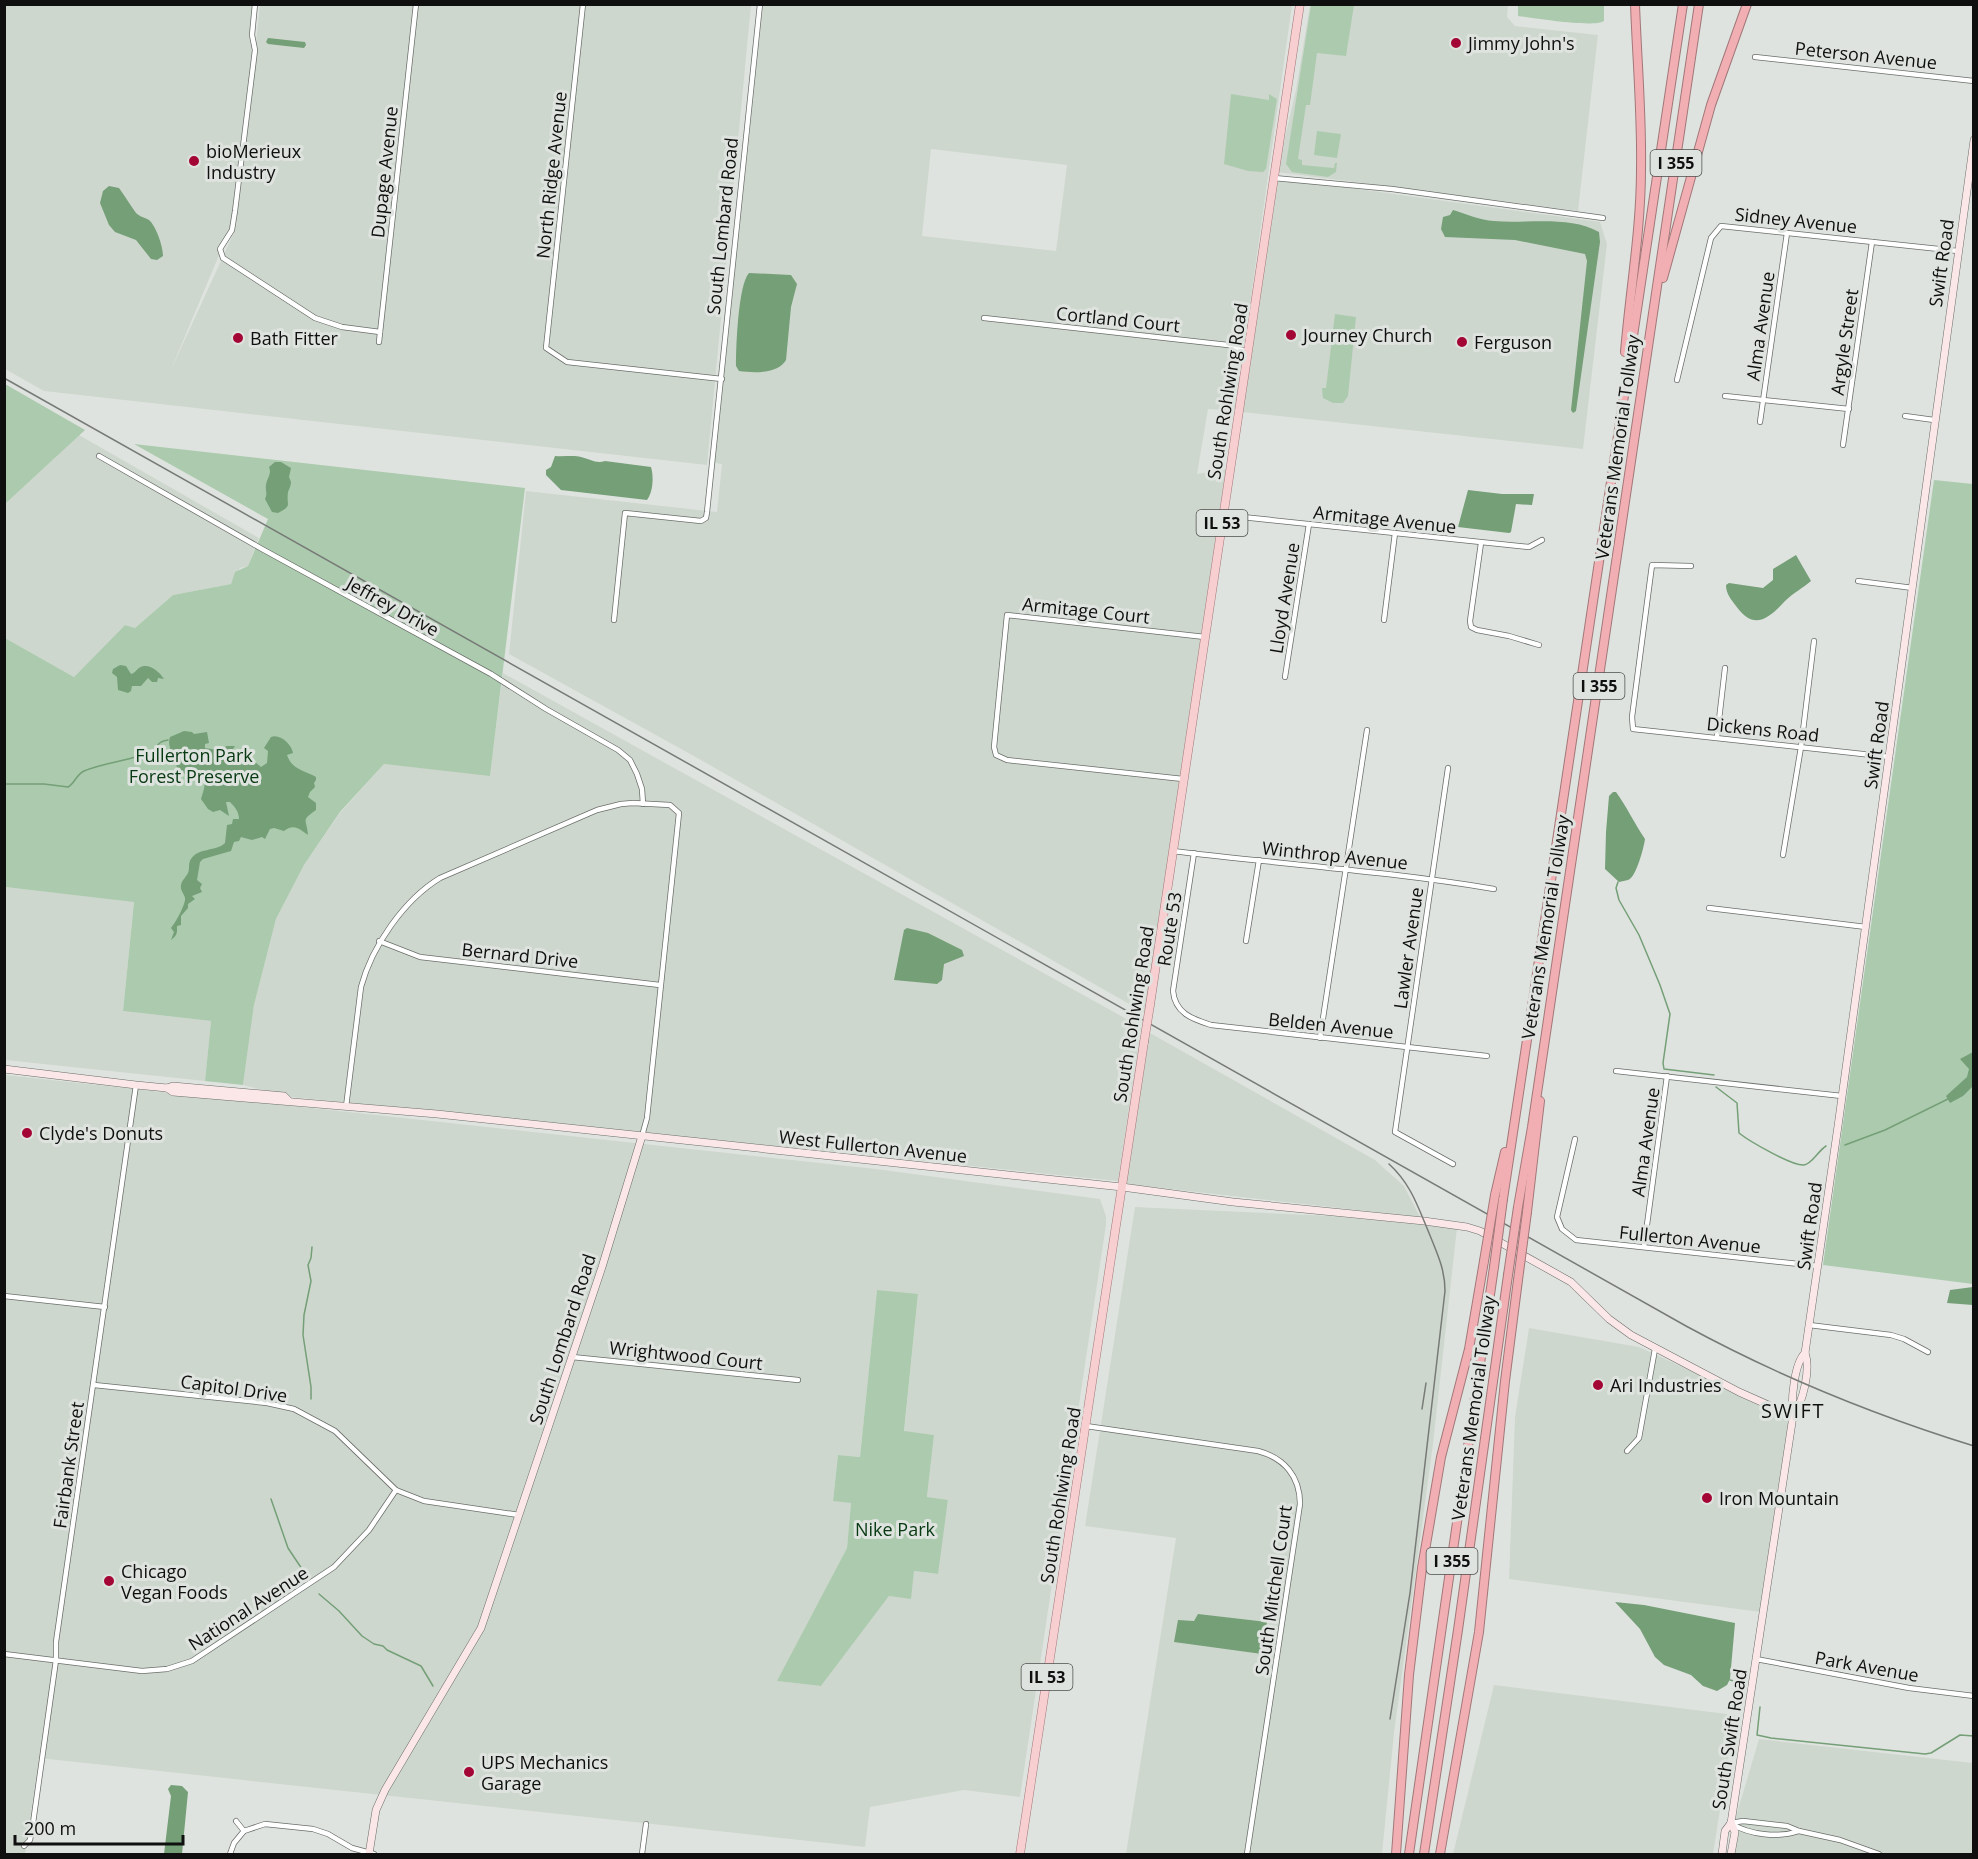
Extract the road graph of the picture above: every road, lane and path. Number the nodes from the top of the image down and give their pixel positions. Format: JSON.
{"nodes":[{"id":1,"x":255,"y":4,"type":"edge"},
{"id":2,"x":416,"y":4,"type":"edge"},
{"id":3,"x":583,"y":4,"type":"edge"},
{"id":4,"x":760,"y":4,"type":"edge"},
{"id":5,"x":1300,"y":4,"type":"edge"},
{"id":6,"x":1635,"y":4,"type":"edge"},
{"id":7,"x":1683,"y":4,"type":"edge"},
{"id":8,"x":1700,"y":4,"type":"edge"},
{"id":9,"x":1747,"y":4,"type":"edge"},
{"id":10,"x":1755,"y":57,"type":"dead end"},
{"id":11,"x":1974,"y":81,"type":"edge"},
{"id":12,"x":1974,"y":140,"type":"edge"},
{"id":13,"x":1972,"y":164,"type":"edge"},
{"id":14,"x":1274,"y":178,"type":"junction"},
{"id":15,"x":1603,"y":218,"type":"dead end"},
{"id":16,"x":1787,"y":233,"type":"junction"},
{"id":17,"x":1872,"y":242,"type":"junction"},
{"id":18,"x":1958,"y":251,"type":"junction"},
{"id":19,"x":984,"y":318,"type":"dead end"},
{"id":20,"x":1652,"y":322,"type":"junction"},
{"id":21,"x":380,"y":332,"type":"junction"},
{"id":22,"x":379,"y":342,"type":"dead end"},
{"id":23,"x":1248,"y":352,"type":"junction"},
{"id":24,"x":722,"y":379,"type":"junction"},
{"id":25,"x":1677,"y":380,"type":"dead end"},
{"id":26,"x":1725,"y":396,"type":"dead end"},
{"id":27,"x":1763,"y":400,"type":"junction"},
{"id":28,"x":1849,"y":409,"type":"junction"},
{"id":29,"x":1905,"y":416,"type":"dead end"},
{"id":30,"x":1934,"y":420,"type":"junction"},
{"id":31,"x":1620,"y":421,"type":"junction"},
{"id":32,"x":1760,"y":422,"type":"dead end"},
{"id":33,"x":1843,"y":445,"type":"dead end"},
{"id":34,"x":99,"y":456,"type":"dead end"},
{"id":35,"x":1223,"y":515,"type":"junction"},
{"id":36,"x":1309,"y":524,"type":"junction"},
{"id":37,"x":1395,"y":533,"type":"junction"},
{"id":38,"x":1542,"y":540,"type":"dead end"},
{"id":39,"x":1481,"y":543,"type":"junction"},
{"id":40,"x":1691,"y":566,"type":"dead end"},
{"id":41,"x":1858,"y":581,"type":"dead end"},
{"id":42,"x":1913,"y":588,"type":"junction"},
{"id":43,"x":614,"y":620,"type":"dead end"},
{"id":44,"x":1384,"y":620,"type":"dead end"},
{"id":45,"x":1205,"y":637,"type":"junction"},
{"id":46,"x":1814,"y":641,"type":"dead end"},
{"id":47,"x":1539,"y":645,"type":"dead end"},
{"id":48,"x":1725,"y":668,"type":"dead end"},
{"id":49,"x":1285,"y":677,"type":"dead end"},
{"id":50,"x":1366,"y":730,"type":"dead end"},
{"id":51,"x":1717,"y":737,"type":"junction"},
{"id":52,"x":1801,"y":747,"type":"junction"},
{"id":53,"x":1890,"y":757,"type":"junction"},
{"id":54,"x":1448,"y":768,"type":"dead end"},
{"id":55,"x":1183,"y":779,"type":"junction"},
{"id":56,"x":643,"y":804,"type":"junction"},
{"id":57,"x":1172,"y":851,"type":"junction"},
{"id":58,"x":1194,"y":853,"type":"junction"},
{"id":59,"x":1783,"y":855,"type":"dead end"},
{"id":60,"x":1259,"y":860,"type":"junction"},
{"id":61,"x":1346,"y":868,"type":"junction"},
{"id":62,"x":1432,"y":879,"type":"junction"},
{"id":63,"x":1494,"y":889,"type":"dead end"},
{"id":64,"x":1709,"y":908,"type":"dead end"},
{"id":65,"x":1866,"y":927,"type":"junction"},
{"id":66,"x":380,"y":941,"type":"junction"},
{"id":67,"x":1246,"y":941,"type":"dead end"},
{"id":68,"x":660,"y":985,"type":"junction"},
{"id":69,"x":1177,"y":1008,"type":"joint"},
{"id":70,"x":1320,"y":1038,"type":"junction"},
{"id":71,"x":1407,"y":1047,"type":"junction"},
{"id":72,"x":1543,"y":1050,"type":"junction"},
{"id":73,"x":1487,"y":1056,"type":"dead end"},
{"id":74,"x":4,"y":1069,"type":"edge"},
{"id":75,"x":1616,"y":1071,"type":"dead end"},
{"id":76,"x":1667,"y":1076,"type":"junction"},
{"id":77,"x":136,"y":1085,"type":"junction"},
{"id":78,"x":1842,"y":1096,"type":"junction"},
{"id":79,"x":346,"y":1107,"type":"junction"},
{"id":80,"x":642,"y":1136,"type":"junction"},
{"id":81,"x":1575,"y":1139,"type":"dead end"},
{"id":82,"x":1453,"y":1164,"type":"dead end"},
{"id":83,"x":1122,"y":1187,"type":"junction"},
{"id":84,"x":1499,"y":1197,"type":"junction"},
{"id":85,"x":1644,"y":1247,"type":"junction"},
{"id":86,"x":1818,"y":1266,"type":"junction"},
{"id":87,"x":4,"y":1296,"type":"edge"},
{"id":88,"x":105,"y":1307,"type":"junction"},
{"id":89,"x":1809,"y":1325,"type":"junction"},
{"id":90,"x":1655,"y":1349,"type":"junction"},
{"id":91,"x":1928,"y":1352,"type":"dead end"},
{"id":92,"x":572,"y":1357,"type":"junction"},
{"id":93,"x":798,"y":1380,"type":"dead end"},
{"id":94,"x":94,"y":1385,"type":"junction"},
{"id":95,"x":1793,"y":1416,"type":"junction"},
{"id":96,"x":1086,"y":1426,"type":"junction"},
{"id":97,"x":1627,"y":1451,"type":"dead end"},
{"id":98,"x":396,"y":1490,"type":"junction"},
{"id":99,"x":519,"y":1515,"type":"junction"},
{"id":100,"x":4,"y":1654,"type":"edge"},
{"id":101,"x":1756,"y":1659,"type":"junction"},
{"id":102,"x":56,"y":1660,"type":"junction"},
{"id":103,"x":1974,"y":1696,"type":"edge"},
{"id":104,"x":236,"y":1821,"type":"dead end"},
{"id":105,"x":1731,"y":1823,"type":"junction"},
{"id":106,"x":646,"y":1824,"type":"dead end"},
{"id":107,"x":244,"y":1831,"type":"junction"},
{"id":108,"x":1799,"y":1831,"type":"junction"},
{"id":109,"x":24,"y":1846,"type":"dead end"},
{"id":110,"x":230,"y":1854,"type":"edge"},
{"id":111,"x":369,"y":1854,"type":"edge"},
{"id":112,"x":374,"y":1854,"type":"edge"},
{"id":113,"x":642,"y":1854,"type":"edge"},
{"id":114,"x":1020,"y":1854,"type":"edge"},
{"id":115,"x":1247,"y":1854,"type":"edge"},
{"id":116,"x":1396,"y":1854,"type":"edge"},
{"id":117,"x":1409,"y":1854,"type":"edge"},
{"id":118,"x":1424,"y":1854,"type":"edge"},
{"id":119,"x":1440,"y":1854,"type":"edge"},
{"id":120,"x":1722,"y":1854,"type":"edge"},
{"id":121,"x":1731,"y":1854,"type":"edge"},
{"id":122,"x":1879,"y":1854,"type":"edge"}],
"edges":[{"from":1,"to":21,"type":"street"},
{"from":2,"to":21,"type":"street","name":"Dupage Avenue"},
{"from":3,"to":24,"type":"street","name":"North Ridge Avenue"},
{"from":4,"to":24,"type":"street","name":"South Lombard Road"},
{"from":5,"to":14,"type":"main road","number":"IL 53"},
{"from":6,"to":31,"type":"highway"},
{"from":7,"to":31,"type":"highway","name":"Veterans Memorial Tollway","number":"I 355"},
{"from":8,"to":20,"type":"highway","name":"Veterans Memorial Tollway","number":"I 355"},
{"from":9,"to":20,"type":"highway"},
{"from":10,"to":11,"type":"street","name":"Peterson Avenue"},
{"from":12,"to":13,"type":"street","name":"Swift Road"},
{"from":13,"to":18,"type":"street","name":"Swift Road"},
{"from":14,"to":15,"type":"street"},
{"from":14,"to":23,"type":"main road","name":"South Rohlwing Road","number":"IL 53"},
{"from":16,"to":17,"type":"street","name":"Sidney Avenue"},
{"from":16,"to":25,"type":"street","name":"Sidney Avenue"},
{"from":16,"to":27,"type":"street","name":"Alma Avenue"},
{"from":17,"to":18,"type":"street","name":"Sidney Avenue"},
{"from":17,"to":28,"type":"street","name":"Argyle Street"},
{"from":18,"to":30,"type":"street","name":"Swift Road"},
{"from":19,"to":23,"type":"street","name":"Cortland Court"},
{"from":20,"to":72,"type":"highway","name":"Veterans Memorial Tollway","number":"I 355"},
{"from":21,"to":22,"type":"street","name":"Dupage Avenue"},
{"from":23,"to":35,"type":"main road","name":"South Rohlwing Road","number":"IL 53"},
{"from":24,"to":43,"type":"street","name":"South Lombard Road"},
{"from":26,"to":27,"type":"street"},
{"from":27,"to":28,"type":"street"},
{"from":27,"to":32,"type":"street","name":"Alma Avenue"},
{"from":28,"to":33,"type":"street","name":"Argyle Street"},
{"from":29,"to":30,"type":"street"},
{"from":30,"to":42,"type":"street","name":"Swift Road"},
{"from":31,"to":84,"type":"highway","name":"Veterans Memorial Tollway","number":"I 355"},
{"from":34,"to":56,"type":"street","name":"Jeffrey Drive"},
{"from":35,"to":36,"type":"street","name":"Armitage Avenue"},
{"from":35,"to":45,"type":"main road","name":"South Rohlwing Road","number":"IL 53"},
{"from":36,"to":37,"type":"street","name":"Armitage Avenue"},
{"from":36,"to":49,"type":"street","name":"Lloyd Avenue"},
{"from":37,"to":39,"type":"street","name":"Armitage Avenue"},
{"from":37,"to":44,"type":"street"},
{"from":38,"to":39,"type":"street","name":"Armitage Avenue"},
{"from":39,"to":47,"type":"street"},
{"from":40,"to":51,"type":"street","name":"Dickens Road"},
{"from":41,"to":42,"type":"street"},
{"from":42,"to":53,"type":"street","name":"Swift Road"},
{"from":45,"to":55,"type":"main road","name":"South Rohlwing Road","number":"IL 53"},
{"from":45,"to":55,"type":"street","name":"Armitage Court"},
{"from":46,"to":52,"type":"street"},
{"from":48,"to":51,"type":"street"},
{"from":50,"to":61,"type":"street"},
{"from":51,"to":52,"type":"street","name":"Dickens Road"},
{"from":52,"to":53,"type":"street","name":"Dickens Road"},
{"from":52,"to":59,"type":"street"},
{"from":53,"to":65,"type":"street","name":"Swift Road"},
{"from":54,"to":62,"type":"street","name":"Lawler Avenue"},
{"from":55,"to":57,"type":"main road","name":"South Rohlwing Road","number":"IL 53"},
{"from":56,"to":66,"type":"street"},
{"from":56,"to":68,"type":"street","name":"South Lombard Road"},
{"from":57,"to":58,"type":"street","name":"Winthrop Avenue"},
{"from":57,"to":83,"type":"main road","name":"South Rohlwing Road","number":"IL 53","bridge":true},
{"from":58,"to":60,"type":"street","name":"Winthrop Avenue"},
{"from":58,"to":69,"type":"street","name":"Route 53"},
{"from":60,"to":61,"type":"street","name":"Winthrop Avenue"},
{"from":60,"to":67,"type":"street"},
{"from":61,"to":62,"type":"street","name":"Winthrop Avenue"},
{"from":61,"to":70,"type":"street"},
{"from":62,"to":63,"type":"street","name":"Winthrop Avenue"},
{"from":62,"to":71,"type":"street","name":"Lawler Avenue"},
{"from":64,"to":65,"type":"street"},
{"from":65,"to":78,"type":"street","name":"Swift Road"},
{"from":66,"to":68,"type":"street","name":"Bernard Drive"},
{"from":66,"to":79,"type":"street"},
{"from":68,"to":80,"type":"street","name":"South Lombard Road"},
{"from":69,"to":70,"type":"street","name":"Belden Avenue"},
{"from":70,"to":71,"type":"street","name":"Belden Avenue"},
{"from":71,"to":73,"type":"street","name":"Belden Avenue"},
{"from":71,"to":82,"type":"street","name":"Lawler Avenue"},
{"from":72,"to":118,"type":"highway","name":"Veterans Memorial Tollway","number":"I 355","bridge":true},
{"from":72,"to":119,"type":"highway","bridge":true},
{"from":74,"to":77,"type":"street","name":"West Fullerton Avenue"},
{"from":75,"to":76,"type":"street"},
{"from":76,"to":78,"type":"street"},
{"from":76,"to":85,"type":"street","name":"Alma Avenue"},
{"from":77,"to":79,"type":"street","name":"West Fullerton Avenue"},
{"from":77,"to":88,"type":"street","name":"Fairbank Street"},
{"from":78,"to":86,"type":"street","name":"Swift Road"},
{"from":79,"to":80,"type":"street","name":"West Fullerton Avenue"},
{"from":80,"to":83,"type":"street","name":"West Fullerton Avenue"},
{"from":80,"to":92,"type":"street","name":"South Lombard Road"},
{"from":81,"to":85,"type":"street","name":"Fullerton Avenue"},
{"from":83,"to":90,"type":"street","name":"West Fullerton Avenue"},
{"from":83,"to":96,"type":"main road","name":"South Rohlwing Road","number":"IL 53"},
{"from":84,"to":116,"type":"highway","bridge":true},
{"from":84,"to":117,"type":"highway","name":"Veterans Memorial Tollway","number":"I 355","bridge":true},
{"from":85,"to":86,"type":"street","name":"Fullerton Avenue"},
{"from":86,"to":89,"type":"street","name":"Swift Road"},
{"from":87,"to":88,"type":"street"},
{"from":88,"to":94,"type":"street","name":"Fairbank Street"},
{"from":89,"to":91,"type":"street"},
{"from":89,"to":95,"type":"street","name":"Swift Road"},
{"from":90,"to":95,"type":"street","name":"West Fullerton Avenue"},
{"from":90,"to":97,"type":"street"},
{"from":92,"to":93,"type":"street","name":"Wrightwood Court"},
{"from":92,"to":99,"type":"street","name":"South Lombard Road"},
{"from":94,"to":98,"type":"street","name":"Capitol Drive"},
{"from":94,"to":102,"type":"street","name":"Fairbank Street"},
{"from":95,"to":101,"type":"street","name":"Swift Road"},
{"from":96,"to":114,"type":"main road","name":"South Rohlwing Road","number":"IL 53"},
{"from":96,"to":115,"type":"street","name":"South Mitchell Court"},
{"from":98,"to":99,"type":"street","name":"Capitol Drive"},
{"from":98,"to":102,"type":"street","name":"National Avenue"},
{"from":99,"to":111,"type":"street","name":"South Lombard Road"},
{"from":100,"to":102,"type":"street","name":"National Avenue"},
{"from":101,"to":103,"type":"street","name":"Park Avenue"},
{"from":101,"to":105,"type":"street","name":"South Swift Road"},
{"from":102,"to":109,"type":"street","name":"Fairbank Street"},
{"from":104,"to":107,"type":"street"},
{"from":105,"to":108,"type":"street"},
{"from":105,"to":108,"type":"street"},
{"from":105,"to":120,"type":"street","name":"South Swift Road"},
{"from":105,"to":121,"type":"street","name":"South Swift Road"},
{"from":106,"to":113,"type":"street"},
{"from":107,"to":110,"type":"street"},
{"from":107,"to":111,"type":"street"},
{"from":108,"to":122,"type":"street"},
{"from":111,"to":112,"type":"street"}]}
